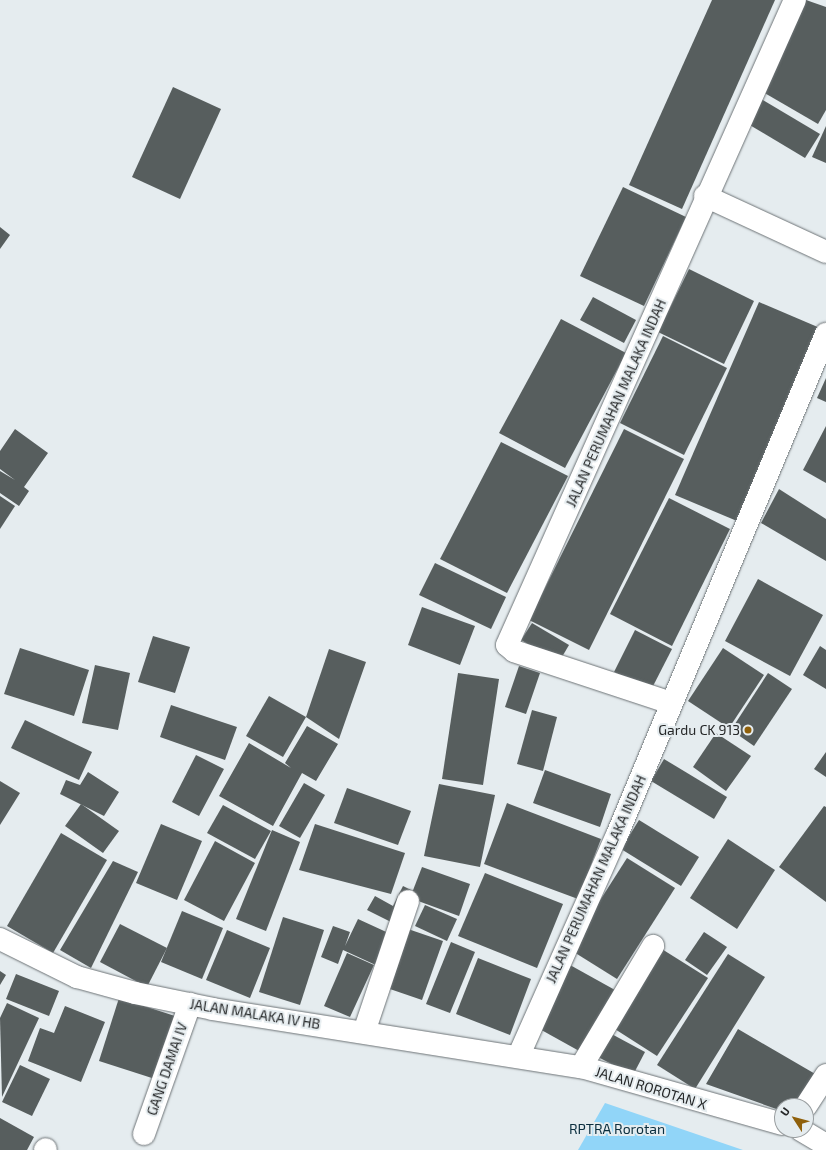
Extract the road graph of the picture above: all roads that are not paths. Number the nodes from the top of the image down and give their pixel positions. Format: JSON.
{"nodes":[{"id":1,"x":795,"y":0,"type":"edge"},
{"id":2,"x":705,"y":196,"type":"junction"},
{"id":3,"x":826,"y":252,"type":"edge"},
{"id":4,"x":826,"y":334,"type":"edge"},
{"id":5,"x":667,"y":715,"type":"junction"},
{"id":6,"x":408,"y":901,"type":"dead end"},
{"id":7,"x":0,"y":939,"type":"edge"},
{"id":8,"x":653,"y":946,"type":"dead end"},
{"id":9,"x":190,"y":1004,"type":"junction"},
{"id":10,"x":364,"y":1032,"type":"junction"},
{"id":11,"x":519,"y":1055,"type":"junction"},
{"id":12,"x":582,"y":1067,"type":"junction"},
{"id":13,"x":826,"y":1076,"type":"edge"},
{"id":14,"x":811,"y":1098,"type":"edge"},
{"id":15,"x":774,"y":1122,"type":"edge"},
{"id":16,"x":144,"y":1134,"type":"dead end"},
{"id":17,"x":814,"y":1137,"type":"edge"},
{"id":18,"x":825,"y":1144,"type":"edge"}],
"edges":[{"from":1,"to":2,"type":"street","name":"JALAN PERUMAHAN MALAKA INDAH"},
{"from":2,"to":3,"type":"street"},
{"from":2,"to":5,"type":"street","name":"JALAN PERUMAHAN MALAKA INDAH"},
{"from":4,"to":5,"type":"street","name":"JALAN PERUMAHAN MALAKA INDAH"},
{"from":5,"to":11,"type":"street","name":"JALAN PERUMAHAN MALAKA INDAH"},
{"from":6,"to":10,"type":"street"},
{"from":7,"to":9,"type":"street","name":"JALAN MALAKA IV HB"},
{"from":8,"to":12,"type":"street"},
{"from":9,"to":10,"type":"street","name":"JALAN MALAKA IV HB"},
{"from":9,"to":16,"type":"street","name":"GANG DAMAI IV"},
{"from":10,"to":11,"type":"street","name":"JALAN MALAKA IV HB"},
{"from":11,"to":12,"type":"street","name":"JALAN ROROTAN X"},
{"from":12,"to":15,"type":"street","name":"JALAN ROROTAN X"},
{"from":13,"to":14,"type":"street"},
{"from":17,"to":18,"type":"street"}]}
